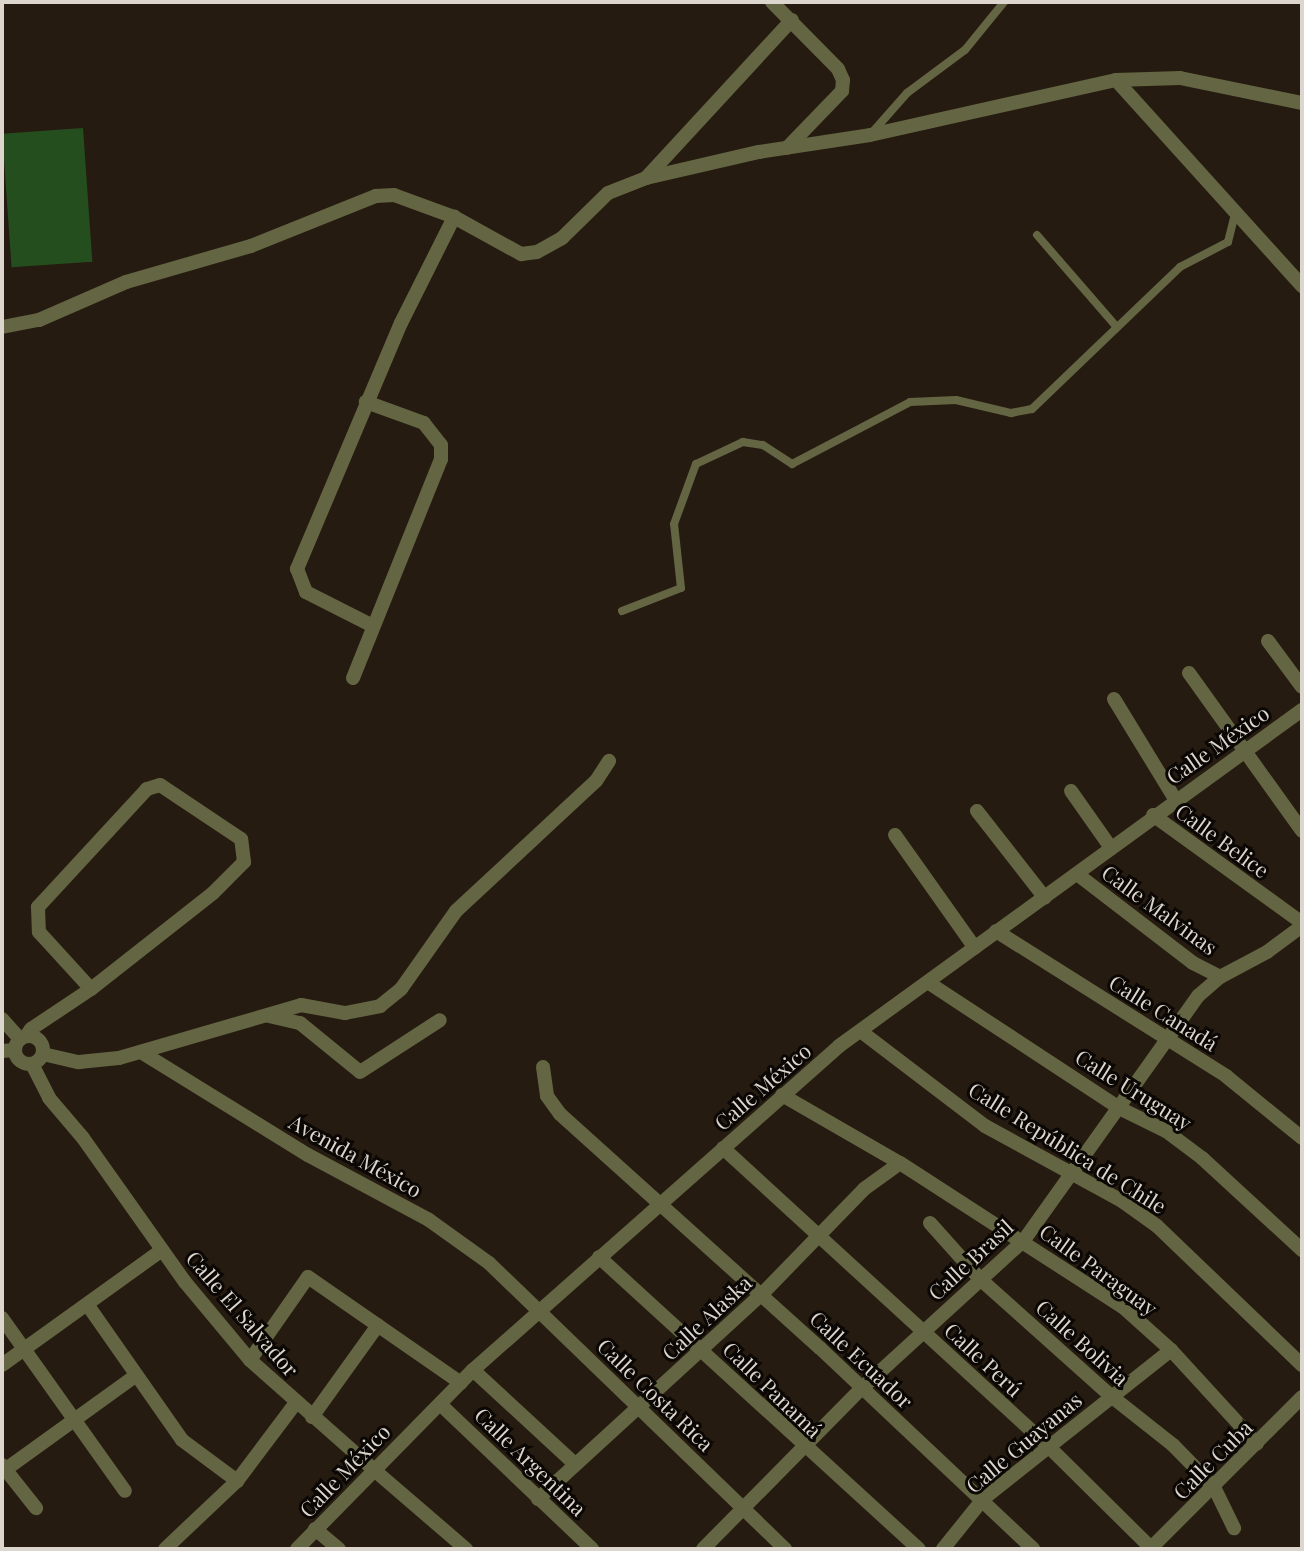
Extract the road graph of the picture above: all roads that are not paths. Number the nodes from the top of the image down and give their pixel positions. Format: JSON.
{"nodes":[{"id":1,"x":772,"y":2,"type":"edge"},
{"id":2,"x":1004,"y":2,"type":"edge"},
{"id":3,"x":792,"y":20,"type":"junction"},
{"id":4,"x":1116,"y":80,"type":"junction"},
{"id":5,"x":1302,"y":103,"type":"edge"},
{"id":6,"x":870,"y":135,"type":"junction"},
{"id":7,"x":787,"y":148,"type":"junction"},
{"id":8,"x":646,"y":178,"type":"junction"},
{"id":9,"x":1236,"y":208,"type":"junction"},
{"id":10,"x":454,"y":218,"type":"junction"},
{"id":11,"x":1037,"y":235,"type":"dead end"},
{"id":12,"x":1302,"y":286,"type":"edge"},
{"id":13,"x":1115,"y":325,"type":"junction"},
{"id":14,"x":2,"y":327,"type":"edge"},
{"id":15,"x":366,"y":402,"type":"junction"},
{"id":16,"x":622,"y":611,"type":"dead end"},
{"id":17,"x":371,"y":625,"type":"junction"},
{"id":18,"x":1268,"y":641,"type":"dead end"},
{"id":19,"x":1189,"y":673,"type":"dead end"},
{"id":20,"x":353,"y":678,"type":"dead end"},
{"id":21,"x":1302,"y":687,"type":"edge"},
{"id":22,"x":1114,"y":699,"type":"dead end"},
{"id":23,"x":1302,"y":710,"type":"edge"},
{"id":24,"x":1244,"y":750,"type":"junction"},
{"id":25,"x":609,"y":761,"type":"dead end"},
{"id":26,"x":1071,"y":791,"type":"dead end"},
{"id":27,"x":1175,"y":799,"type":"junction"},
{"id":28,"x":977,"y":811,"type":"dead end"},
{"id":29,"x":1153,"y":815,"type":"junction"},
{"id":30,"x":1302,"y":831,"type":"edge"},
{"id":31,"x":895,"y":835,"type":"dead end"},
{"id":32,"x":1111,"y":848,"type":"junction"},
{"id":33,"x":1077,"y":874,"type":"junction"},
{"id":34,"x":1045,"y":898,"type":"junction"},
{"id":35,"x":1302,"y":925,"type":"edge"},
{"id":36,"x":996,"y":932,"type":"junction"},
{"id":37,"x":975,"y":948,"type":"junction"},
{"id":38,"x":1220,"y":977,"type":"junction"},
{"id":39,"x":929,"y":982,"type":"junction"},
{"id":40,"x":91,"y":989,"type":"junction"},
{"id":41,"x":266,"y":1016,"type":"junction"},
{"id":42,"x":2,"y":1019,"type":"edge"},
{"id":43,"x":440,"y":1020,"type":"dead end"},
{"id":44,"x":863,"y":1033,"type":"junction"},
{"id":45,"x":1168,"y":1041,"type":"junction"},
{"id":46,"x":12,"y":1048,"type":"edge"},
{"id":47,"x":141,"y":1052,"type":"junction"},
{"id":48,"x":38,"y":1059,"type":"junction"},
{"id":49,"x":543,"y":1067,"type":"dead end"},
{"id":50,"x":782,"y":1095,"type":"junction"},
{"id":51,"x":1119,"y":1108,"type":"junction"},
{"id":52,"x":1302,"y":1138,"type":"edge"},
{"id":53,"x":723,"y":1148,"type":"junction"},
{"id":54,"x":901,"y":1163,"type":"junction"},
{"id":55,"x":1072,"y":1177,"type":"junction"},
{"id":56,"x":659,"y":1202,"type":"junction"},
{"id":57,"x":930,"y":1223,"type":"dead end"},
{"id":58,"x":818,"y":1235,"type":"junction"},
{"id":59,"x":1024,"y":1240,"type":"junction"},
{"id":60,"x":162,"y":1250,"type":"junction"},
{"id":61,"x":1302,"y":1250,"type":"edge"},
{"id":62,"x":599,"y":1256,"type":"junction"},
{"id":63,"x":980,"y":1279,"type":"junction"},
{"id":64,"x":762,"y":1294,"type":"junction"},
{"id":65,"x":89,"y":1307,"type":"junction"},
{"id":66,"x":538,"y":1311,"type":"junction"},
{"id":67,"x":2,"y":1318,"type":"edge"},
{"id":68,"x":378,"y":1325,"type":"junction"},
{"id":69,"x":924,"y":1331,"type":"junction"},
{"id":70,"x":25,"y":1349,"type":"junction"},
{"id":71,"x":702,"y":1350,"type":"junction"},
{"id":72,"x":1171,"y":1350,"type":"junction"},
{"id":73,"x":250,"y":1360,"type":"junction"},
{"id":74,"x":2,"y":1365,"type":"edge"},
{"id":75,"x":1302,"y":1365,"type":"edge"},
{"id":76,"x":473,"y":1370,"type":"junction"},
{"id":77,"x":135,"y":1376,"type":"junction"},
{"id":78,"x":461,"y":1383,"type":"junction"},
{"id":79,"x":861,"y":1389,"type":"junction"},
{"id":80,"x":1111,"y":1396,"type":"junction"},
{"id":81,"x":1302,"y":1397,"type":"edge"},
{"id":82,"x":295,"y":1404,"type":"junction"},
{"id":83,"x":440,"y":1404,"type":"junction"},
{"id":84,"x":640,"y":1408,"type":"junction"},
{"id":85,"x":312,"y":1417,"type":"junction"},
{"id":86,"x":71,"y":1419,"type":"junction"},
{"id":87,"x":1257,"y":1444,"type":"junction"},
{"id":88,"x":803,"y":1447,"type":"junction"},
{"id":89,"x":1049,"y":1447,"type":"junction"},
{"id":90,"x":575,"y":1464,"type":"junction"},
{"id":91,"x":3,"y":1469,"type":"edge"},
{"id":92,"x":373,"y":1469,"type":"junction"},
{"id":93,"x":237,"y":1481,"type":"junction"},
{"id":94,"x":1213,"y":1487,"type":"junction"},
{"id":95,"x":125,"y":1491,"type":"dead end"},
{"id":96,"x":538,"y":1499,"type":"junction"},
{"id":97,"x":983,"y":1499,"type":"junction"},
{"id":98,"x":36,"y":1508,"type":"dead end"},
{"id":99,"x":744,"y":1508,"type":"junction"},
{"id":100,"x":1234,"y":1528,"type":"dead end"},
{"id":101,"x":315,"y":1529,"type":"junction"},
{"id":102,"x":164,"y":1549,"type":"edge"},
{"id":103,"x":297,"y":1549,"type":"edge"},
{"id":104,"x":339,"y":1549,"type":"edge"},
{"id":105,"x":466,"y":1549,"type":"edge"},
{"id":106,"x":592,"y":1549,"type":"edge"},
{"id":107,"x":703,"y":1549,"type":"edge"},
{"id":108,"x":785,"y":1549,"type":"edge"},
{"id":109,"x":919,"y":1549,"type":"edge"},
{"id":110,"x":943,"y":1549,"type":"edge"},
{"id":111,"x":1033,"y":1549,"type":"edge"},
{"id":112,"x":1151,"y":1549,"type":"edge"}],
"edges":[{"from":1,"to":3,"type":"street"},
{"from":2,"to":6,"type":"lane"},
{"from":3,"to":7,"type":"street"},
{"from":3,"to":8,"type":"street"},
{"from":4,"to":5,"type":"street"},
{"from":4,"to":6,"type":"street"},
{"from":4,"to":9,"type":"street"},
{"from":6,"to":7,"type":"street"},
{"from":7,"to":8,"type":"street"},
{"from":8,"to":10,"type":"street"},
{"from":9,"to":12,"type":"street"},
{"from":9,"to":13,"type":"lane"},
{"from":10,"to":14,"type":"street"},
{"from":10,"to":15,"type":"street"},
{"from":11,"to":13,"type":"lane"},
{"from":13,"to":16,"type":"lane"},
{"from":15,"to":17,"type":"street"},
{"from":15,"to":17,"type":"street"},
{"from":17,"to":20,"type":"street"},
{"from":18,"to":21,"type":"street"},
{"from":19,"to":24,"type":"street"},
{"from":22,"to":27,"type":"street"},
{"from":23,"to":24,"type":"street","name":"Calle México"},
{"from":24,"to":27,"type":"street","name":"Calle México"},
{"from":24,"to":30,"type":"street"},
{"from":25,"to":41,"type":"street"},
{"from":26,"to":32,"type":"street"},
{"from":27,"to":29,"type":"street","name":"Calle México"},
{"from":28,"to":34,"type":"street"},
{"from":29,"to":32,"type":"street","name":"Calle México"},
{"from":29,"to":35,"type":"street","name":"Calle Belice"},
{"from":31,"to":37,"type":"street"},
{"from":32,"to":33,"type":"street","name":"Calle México"},
{"from":33,"to":34,"type":"street","name":"Calle México"},
{"from":33,"to":38,"type":"street","name":"Calle Malvinas"},
{"from":34,"to":36,"type":"street","name":"Calle México"},
{"from":35,"to":38,"type":"street","name":"Calle Brasil"},
{"from":36,"to":37,"type":"street","name":"Calle México"},
{"from":36,"to":45,"type":"street","name":"Calle Canadá"},
{"from":37,"to":39,"type":"street","name":"Calle México"},
{"from":38,"to":45,"type":"street","name":"Calle Brasil"},
{"from":39,"to":44,"type":"street","name":"Calle México"},
{"from":39,"to":51,"type":"street","name":"Calle Uruguay"},
{"from":40,"to":40,"type":"street"},
{"from":40,"to":46,"type":"street"},
{"from":41,"to":43,"type":"street"},
{"from":41,"to":47,"type":"street"},
{"from":42,"to":46,"type":"street"},
{"from":44,"to":50,"type":"street","name":"Calle México"},
{"from":44,"to":55,"type":"street","name":"Calle República de Chile"},
{"from":45,"to":51,"type":"street","name":"Calle Brasil"},
{"from":45,"to":52,"type":"street","name":"Calle Canadá"},
{"from":46,"to":48,"type":"street"},
{"from":46,"to":48,"type":"street"},
{"from":47,"to":48,"type":"street"},
{"from":47,"to":66,"type":"street","name":"Avenida México"},
{"from":48,"to":60,"type":"street","name":"Calle El Salvador"},
{"from":49,"to":56,"type":"street","name":"Calle Ecuador"},
{"from":50,"to":53,"type":"street","name":"Calle México"},
{"from":50,"to":54,"type":"street","name":"Calle Paraguay"},
{"from":51,"to":55,"type":"street","name":"Calle Brasil"},
{"from":51,"to":61,"type":"street","name":"Calle Uruguay"},
{"from":53,"to":56,"type":"street","name":"Calle México"},
{"from":53,"to":58,"type":"street","name":"Calle Perú"},
{"from":54,"to":58,"type":"street","name":"Calle Alaska"},
{"from":54,"to":59,"type":"street","name":"Calle Paraguay"},
{"from":55,"to":59,"type":"street","name":"Calle Brasil"},
{"from":55,"to":75,"type":"street","name":"Calle República de Chile"},
{"from":56,"to":62,"type":"street","name":"Calle México"},
{"from":56,"to":64,"type":"street","name":"Calle Ecuador"},
{"from":57,"to":63,"type":"street","name":"Calle Bolivia"},
{"from":58,"to":64,"type":"street","name":"Calle Alaska"},
{"from":58,"to":69,"type":"street","name":"Calle Perú"},
{"from":59,"to":63,"type":"street","name":"Calle Brasil"},
{"from":59,"to":72,"type":"street","name":"Calle Paraguay"},
{"from":60,"to":65,"type":"street"},
{"from":60,"to":73,"type":"street","name":"Calle El Salvador"},
{"from":62,"to":66,"type":"street","name":"Calle México"},
{"from":62,"to":71,"type":"street","name":"Calle Panamá"},
{"from":63,"to":69,"type":"street","name":"Calle Brasil"},
{"from":63,"to":80,"type":"street","name":"Calle Bolivia"},
{"from":64,"to":71,"type":"street","name":"Calle Alaska"},
{"from":64,"to":79,"type":"street","name":"Calle Ecuador"},
{"from":65,"to":70,"type":"street"},
{"from":65,"to":77,"type":"street"},
{"from":66,"to":76,"type":"street","name":"Calle México"},
{"from":66,"to":84,"type":"street","name":"Calle Costa Rica"},
{"from":67,"to":70,"type":"street"},
{"from":68,"to":73,"type":"street"},
{"from":68,"to":78,"type":"street"},
{"from":68,"to":85,"type":"street"},
{"from":69,"to":79,"type":"street","name":"Calle Brasil"},
{"from":69,"to":89,"type":"street","name":"Calle Perú"},
{"from":70,"to":74,"type":"street"},
{"from":70,"to":86,"type":"street"},
{"from":71,"to":84,"type":"street","name":"Calle Alaska"},
{"from":71,"to":88,"type":"street","name":"Calle Panamá"},
{"from":72,"to":80,"type":"street","name":"Calle Guayanas"},
{"from":72,"to":87,"type":"street","name":"Calle Paraguay"},
{"from":73,"to":82,"type":"street","name":"Calle El Salvador"},
{"from":76,"to":78,"type":"street","name":"Calle México"},
{"from":76,"to":90,"type":"street"},
{"from":77,"to":86,"type":"street"},
{"from":77,"to":93,"type":"street"},
{"from":78,"to":83,"type":"street","name":"Calle México"},
{"from":79,"to":88,"type":"street","name":"Calle Brasil"},
{"from":79,"to":97,"type":"street","name":"Calle Ecuador"},
{"from":80,"to":89,"type":"street","name":"Calle Guayanas"},
{"from":80,"to":94,"type":"street","name":"Calle Bolivia"},
{"from":81,"to":87,"type":"street","name":"Calle Cuba"},
{"from":82,"to":85,"type":"street","name":"Calle El Salvador"},
{"from":82,"to":93,"type":"street"},
{"from":83,"to":92,"type":"street","name":"Calle México"},
{"from":83,"to":96,"type":"street","name":"Calle Argentina"},
{"from":84,"to":90,"type":"street","name":"Calle Alaska"},
{"from":84,"to":99,"type":"street","name":"Calle Costa Rica"},
{"from":85,"to":92,"type":"street","name":"Calle El Salvador"},
{"from":86,"to":91,"type":"street"},
{"from":86,"to":95,"type":"street"},
{"from":87,"to":94,"type":"street","name":"Calle Cuba"},
{"from":88,"to":99,"type":"street","name":"Calle Brasil"},
{"from":88,"to":109,"type":"street","name":"Calle Panamá"},
{"from":89,"to":97,"type":"street","name":"Calle Guayanas"},
{"from":89,"to":112,"type":"street","name":"Calle Perú"},
{"from":90,"to":96,"type":"street","name":"Calle Alaska"},
{"from":91,"to":98,"type":"street"},
{"from":92,"to":101,"type":"street","name":"Calle México"},
{"from":92,"to":105,"type":"street","name":"Calle El Salvador"},
{"from":93,"to":102,"type":"street"},
{"from":94,"to":100,"type":"street","name":"Calle Bolivia"},
{"from":94,"to":112,"type":"street","name":"Calle Cuba"},
{"from":96,"to":106,"type":"street","name":"Calle Argentina"},
{"from":97,"to":110,"type":"street","name":"Calle Guayanas"},
{"from":97,"to":111,"type":"street","name":"Calle Ecuador"},
{"from":99,"to":107,"type":"street","name":"Calle Brasil"},
{"from":99,"to":108,"type":"street","name":"Calle Costa Rica"},
{"from":101,"to":103,"type":"street","name":"Calle México"},
{"from":101,"to":104,"type":"street"}]}
